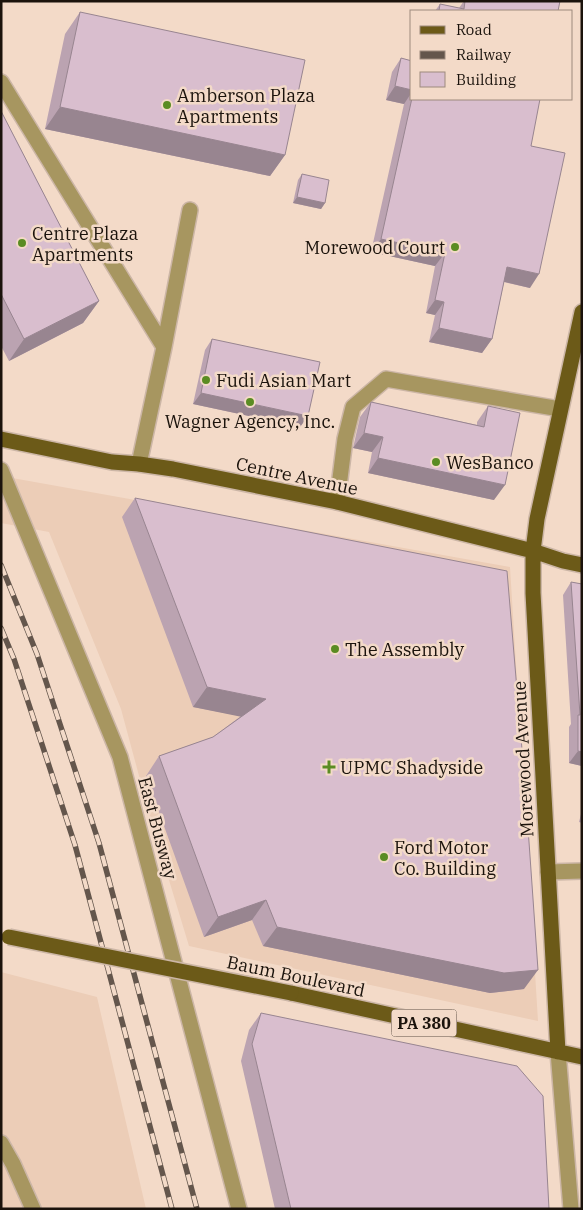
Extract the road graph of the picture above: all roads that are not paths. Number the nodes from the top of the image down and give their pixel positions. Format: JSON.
{"nodes":[{"id":1,"x":1,"y":82,"type":"edge"},
{"id":2,"x":190,"y":210,"type":"dead end"},
{"id":3,"x":582,"y":312,"type":"edge"},
{"id":4,"x":164,"y":347,"type":"junction"},
{"id":5,"x":560,"y":409,"type":"junction"},
{"id":6,"x":1,"y":439,"type":"edge"},
{"id":7,"x":139,"y":464,"type":"junction"},
{"id":8,"x":1,"y":470,"type":"edge"},
{"id":9,"x":336,"y":502,"type":"junction"},
{"id":10,"x":533,"y":551,"type":"junction"},
{"id":11,"x":582,"y":565,"type":"edge"},
{"id":12,"x":582,"y":871,"type":"edge"},
{"id":13,"x":548,"y":872,"type":"junction"},
{"id":14,"x":5,"y":936,"type":"edge"},
{"id":15,"x":558,"y":1052,"type":"junction"},
{"id":16,"x":582,"y":1057,"type":"edge"},
{"id":17,"x":1,"y":1143,"type":"edge"},
{"id":18,"x":33,"y":1209,"type":"edge"},
{"id":19,"x":239,"y":1209,"type":"edge"},
{"id":20,"x":571,"y":1209,"type":"edge"}],
"edges":[{"from":1,"to":4,"type":"street"},
{"from":2,"to":4,"type":"street"},
{"from":3,"to":5,"type":"main road","name":"Morewood Avenue"},
{"from":4,"to":7,"type":"street"},
{"from":5,"to":9,"type":"street"},
{"from":5,"to":10,"type":"main road","name":"Morewood Avenue"},
{"from":6,"to":7,"type":"main road","name":"Centre Avenue"},
{"from":7,"to":9,"type":"main road","name":"Centre Avenue"},
{"from":8,"to":19,"type":"street","name":"East Busway"},
{"from":9,"to":10,"type":"main road","name":"Centre Avenue"},
{"from":10,"to":11,"type":"main road","name":"Centre Avenue"},
{"from":10,"to":13,"type":"main road","name":"Morewood Avenue"},
{"from":12,"to":13,"type":"street"},
{"from":13,"to":15,"type":"main road","name":"Morewood Avenue"},
{"from":14,"to":15,"type":"main road","name":"Baum Boulevard","number":"PA 380","bridge":true},
{"from":15,"to":16,"type":"main road","name":"Baum Boulevard","number":"PA 380"},
{"from":15,"to":20,"type":"street","name":"Morewood Avenue"},
{"from":17,"to":18,"type":"street"}]}
